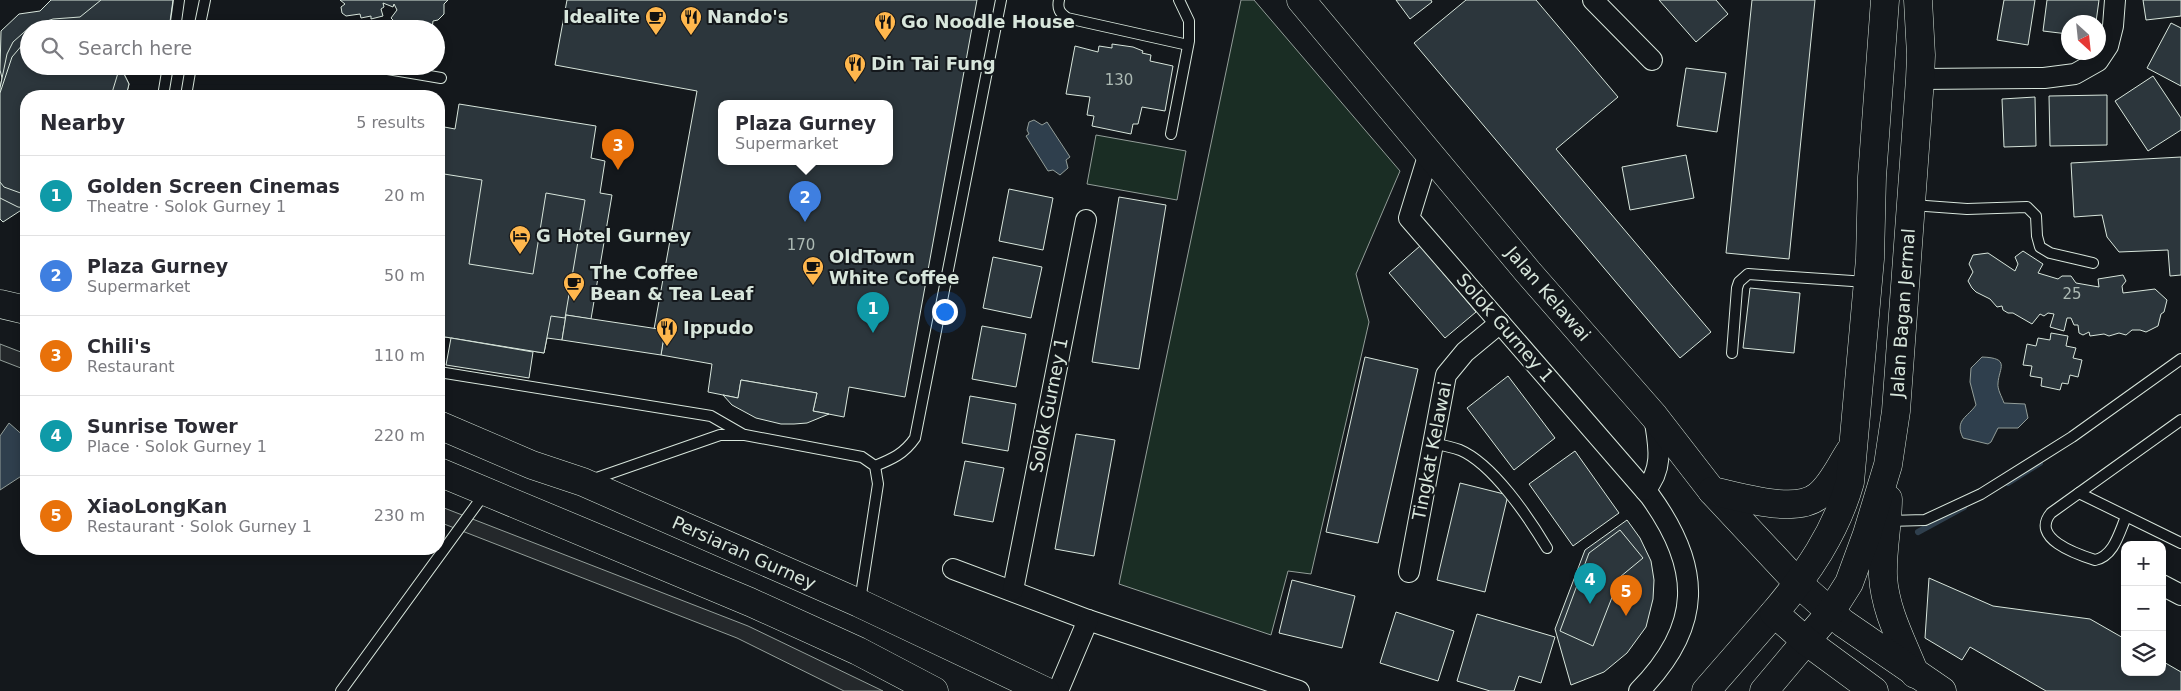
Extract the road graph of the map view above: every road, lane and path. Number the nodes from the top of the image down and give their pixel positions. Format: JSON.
{"nodes":[{"id":1,"x":179,"y":0,"type":"edge"},
{"id":2,"x":205,"y":0,"type":"edge"},
{"id":3,"x":1001,"y":0,"type":"edge"},
{"id":4,"x":1059,"y":0,"type":"edge"},
{"id":5,"x":1179,"y":0,"type":"edge"},
{"id":6,"x":1302,"y":0,"type":"edge"},
{"id":7,"x":1593,"y":0,"type":"edge"},
{"id":8,"x":1885,"y":0,"type":"edge"},
{"id":9,"x":1918,"y":0,"type":"edge"},
{"id":10,"x":2115,"y":0,"type":"edge"},
{"id":11,"x":176,"y":20,"type":"edge"},
{"id":12,"x":201,"y":20,"type":"edge"},
{"id":13,"x":1188,"y":45,"type":"junction"},
{"id":14,"x":1652,"y":60,"type":"dead end"},
{"id":15,"x":166,"y":75,"type":"edge"},
{"id":16,"x":190,"y":75,"type":"edge"},
{"id":17,"x":422,"y":75,"type":"edge"},
{"id":18,"x":440,"y":78,"type":"dead end"},
{"id":19,"x":1920,"y":80,"type":"junction"},
{"id":20,"x":164,"y":90,"type":"edge"},
{"id":21,"x":187,"y":90,"type":"edge"},
{"id":22,"x":1877,"y":125,"type":"junction"},
{"id":23,"x":1171,"y":134,"type":"dead end"},
{"id":24,"x":1429,"y":153,"type":"junction"},
{"id":25,"x":1912,"y":205,"type":"junction"},
{"id":26,"x":1086,"y":220,"type":"dead end"},
{"id":27,"x":2093,"y":263,"type":"dead end"},
{"id":28,"x":1869,"y":270,"type":"junction"},
{"id":29,"x":0,"y":304,"type":"edge"},
{"id":30,"x":20,"y":309,"type":"edge"},
{"id":31,"x":1500,"y":323,"type":"junction"},
{"id":32,"x":1732,"y":353,"type":"dead end"},
{"id":33,"x":2181,"y":359,"type":"edge"},
{"id":34,"x":445,"y":373,"type":"edge"},
{"id":35,"x":1654,"y":416,"type":"junction"},
{"id":36,"x":2181,"y":420,"type":"edge"},
{"id":37,"x":445,"y":428,"type":"edge"},
{"id":38,"x":745,"y":435,"type":"junction"},
{"id":39,"x":1433,"y":443,"type":"junction"},
{"id":40,"x":1854,"y":445,"type":"junction"},
{"id":41,"x":1888,"y":465,"type":"junction"},
{"id":42,"x":875,"y":466,"type":"junction"},
{"id":43,"x":445,"y":475,"type":"edge"},
{"id":44,"x":583,"y":482,"type":"junction"},
{"id":45,"x":1645,"y":490,"type":"junction"},
{"id":46,"x":1712,"y":491,"type":"junction"},
{"id":47,"x":486,"y":492,"type":"junction"},
{"id":48,"x":2079,"y":493,"type":"junction"},
{"id":49,"x":2126,"y":517,"type":"junction"},
{"id":50,"x":1888,"y":521,"type":"junction"},
{"id":51,"x":2181,"y":543,"type":"edge"},
{"id":52,"x":445,"y":548,"type":"edge"},
{"id":53,"x":1548,"y":548,"type":"dead end"},
{"id":54,"x":440,"y":555,"type":"edge"},
{"id":55,"x":953,"y":569,"type":"dead end"},
{"id":56,"x":1409,"y":572,"type":"dead end"},
{"id":57,"x":1799,"y":584,"type":"junction"},
{"id":58,"x":2164,"y":586,"type":"edge"},
{"id":59,"x":1012,"y":590,"type":"junction"},
{"id":60,"x":2181,"y":595,"type":"edge"},
{"id":61,"x":859,"y":603,"type":"junction"},
{"id":62,"x":1774,"y":613,"type":"junction"},
{"id":63,"x":1830,"y":613,"type":"junction"},
{"id":64,"x":1088,"y":620,"type":"junction"},
{"id":65,"x":1806,"y":642,"type":"junction"},
{"id":66,"x":1915,"y":674,"type":"junction"},
{"id":67,"x":341,"y":691,"type":"edge"},
{"id":68,"x":934,"y":691,"type":"edge"},
{"id":69,"x":1045,"y":691,"type":"edge"},
{"id":70,"x":1058,"y":691,"type":"edge"},
{"id":71,"x":1299,"y":691,"type":"edge"},
{"id":72,"x":1639,"y":691,"type":"edge"},
{"id":73,"x":1706,"y":691,"type":"edge"},
{"id":74,"x":1764,"y":691,"type":"edge"},
{"id":75,"x":1874,"y":691,"type":"edge"},
{"id":76,"x":1942,"y":691,"type":"edge"}],
"edges":[{"from":1,"to":11,"type":"lane"},
{"from":2,"to":12,"type":"lane"},
{"from":3,"to":42,"type":"lane"},
{"from":4,"to":13,"type":"lane"},
{"from":5,"to":13,"type":"lane"},
{"from":6,"to":24,"type":"main road","name":"Jalan Kelawai"},
{"from":7,"to":14,"type":"street"},
{"from":8,"to":22,"type":"main road"},
{"from":9,"to":19,"type":"main road","name":"Jalan Bagan Jermal"},
{"from":10,"to":19,"type":"street"},
{"from":13,"to":23,"type":"lane"},
{"from":15,"to":20,"type":"lane"},
{"from":16,"to":21,"type":"lane"},
{"from":17,"to":18,"type":"lane"},
{"from":19,"to":22,"type":"main road"},
{"from":19,"to":25,"type":"main road","name":"Jalan Bagan Jermal"},
{"from":22,"to":28,"type":"main road"},
{"from":24,"to":31,"type":"street","name":"Solok Gurney 1"},
{"from":24,"to":35,"type":"main road","name":"Jalan Kelawai"},
{"from":25,"to":27,"type":"lane"},
{"from":25,"to":28,"type":"main road"},
{"from":25,"to":41,"type":"main road","name":"Jalan Bagan Jermal"},
{"from":26,"to":59,"type":"street","name":"Solok Gurney 1"},
{"from":28,"to":32,"type":"lane"},
{"from":28,"to":40,"type":"main road"},
{"from":29,"to":30,"type":"main road"},
{"from":31,"to":39,"type":"street","name":"Tingkat Kelawai"},
{"from":31,"to":45,"type":"street","name":"Solok Gurney 1"},
{"from":33,"to":50,"type":"lane"},
{"from":34,"to":38,"type":"lane"},
{"from":35,"to":45,"type":"street"},
{"from":35,"to":46,"type":"main road","name":"Jalan Kelawai"},
{"from":36,"to":48,"type":"lane"},
{"from":37,"to":44,"type":"main road","name":"Persiaran Gurney"},
{"from":38,"to":42,"type":"lane"},
{"from":38,"to":44,"type":"lane"},
{"from":39,"to":53,"type":"lane"},
{"from":39,"to":56,"type":"street","name":"Tingkat Kelawai"},
{"from":40,"to":46,"type":"main road"},
{"from":40,"to":57,"type":"main road"},
{"from":41,"to":50,"type":"main road"},
{"from":41,"to":63,"type":"main road","name":"Jalan Bagan Jermal"},
{"from":42,"to":61,"type":"lane"},
{"from":43,"to":47,"type":"main road"},
{"from":44,"to":61,"type":"main road","name":"Persiaran Gurney"},
{"from":45,"to":72,"type":"street","name":"Solok Gurney 1"},
{"from":46,"to":57,"type":"main road","name":"Jalan Kelawai"},
{"from":47,"to":52,"type":"lane"},
{"from":47,"to":68,"type":"main road"},
{"from":48,"to":49,"type":"lane"},
{"from":48,"to":49,"type":"lane"},
{"from":49,"to":51,"type":"lane"},
{"from":50,"to":66,"type":"main road"},
{"from":54,"to":67,"type":"lane"},
{"from":55,"to":59,"type":"street"},
{"from":57,"to":62,"type":"main road"},
{"from":57,"to":63,"type":"main road","name":"Jalan Kelawai"},
{"from":58,"to":60,"type":"street"},
{"from":59,"to":64,"type":"street"},
{"from":61,"to":69,"type":"main road","name":"Persiaran Gurney"},
{"from":62,"to":65,"type":"main road"},
{"from":62,"to":73,"type":"main road"},
{"from":63,"to":65,"type":"main road"},
{"from":63,"to":66,"type":"main road","name":"Jalan Kelawai"},
{"from":64,"to":70,"type":"street"},
{"from":64,"to":71,"type":"street"},
{"from":65,"to":74,"type":"main road"},
{"from":65,"to":75,"type":"main road"},
{"from":66,"to":76,"type":"main road","name":"Jalan Kelawai"}]}
